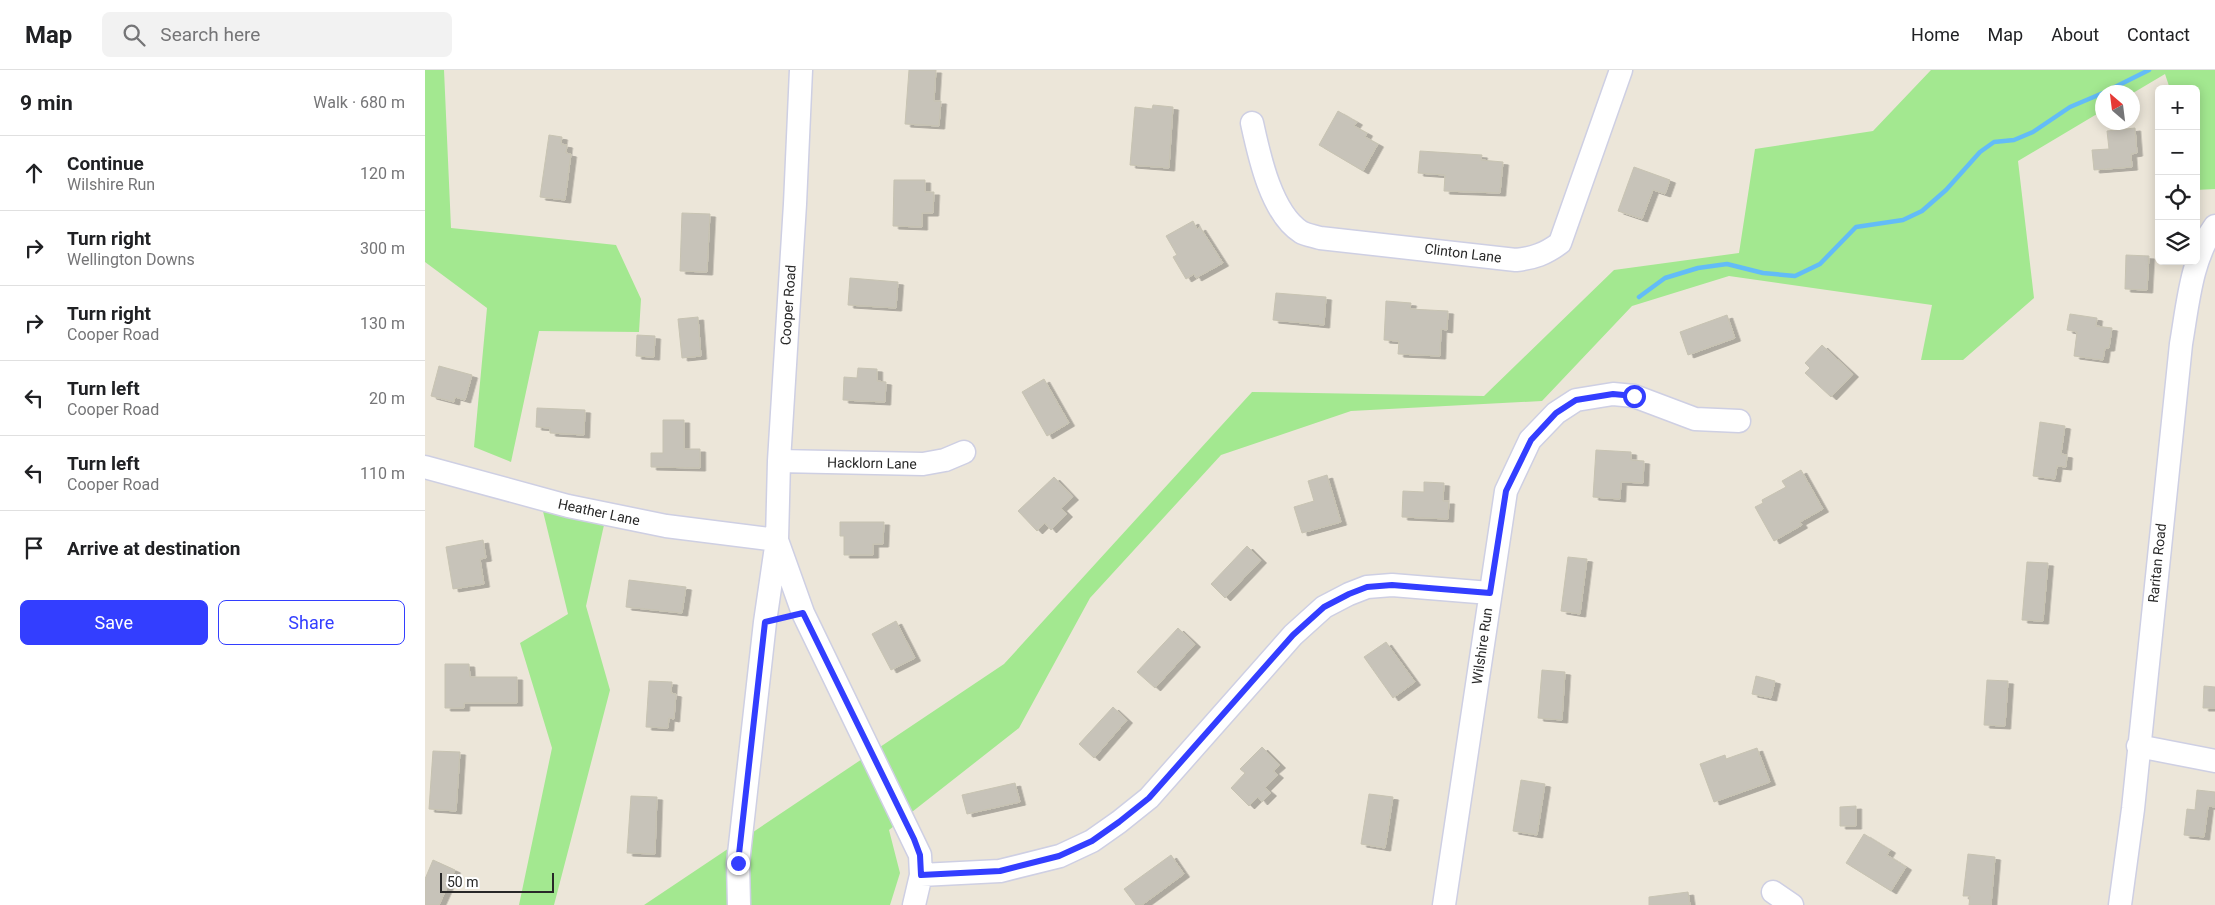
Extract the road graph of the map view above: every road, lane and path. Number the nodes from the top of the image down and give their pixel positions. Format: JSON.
{"nodes":[{"id":1,"x":801,"y":70,"type":"edge"},
{"id":2,"x":1621,"y":70,"type":"edge"},
{"id":3,"x":1252,"y":123,"type":"dead end"},
{"id":4,"x":2215,"y":226,"type":"edge"},
{"id":5,"x":1739,"y":421,"type":"dead end"},
{"id":6,"x":963,"y":452,"type":"dead end"},
{"id":7,"x":779,"y":461,"type":"junction"},
{"id":8,"x":425,"y":467,"type":"edge"},
{"id":9,"x":777,"y":540,"type":"junction"},
{"id":10,"x":1490,"y":593,"type":"junction"},
{"id":11,"x":803,"y":613,"type":"junction"},
{"id":12,"x":765,"y":622,"type":"junction"},
{"id":13,"x":2138,"y":746,"type":"junction"},
{"id":14,"x":2215,"y":761,"type":"edge"},
{"id":15,"x":921,"y":875,"type":"junction"},
{"id":16,"x":1773,"y":892,"type":"dead end"},
{"id":17,"x":739,"y":905,"type":"edge"},
{"id":18,"x":914,"y":905,"type":"edge"},
{"id":19,"x":1444,"y":905,"type":"edge"},
{"id":20,"x":1792,"y":905,"type":"edge"},
{"id":21,"x":2120,"y":905,"type":"edge"}],
"edges":[{"from":1,"to":7,"type":"street","name":"Cooper Road"},
{"from":2,"to":3,"type":"street","name":"Clinton Lane"},
{"from":4,"to":13,"type":"street","name":"Raritan Road"},
{"from":5,"to":10,"type":"street","name":"Wilshire Run"},
{"from":6,"to":7,"type":"street","name":"Hacklorn Lane"},
{"from":7,"to":9,"type":"street","name":"Cooper Road"},
{"from":8,"to":9,"type":"street","name":"Heather Lane"},
{"from":9,"to":11,"type":"street","name":"Cooper Road"},
{"from":9,"to":12,"type":"street","name":"Cooper Road"},
{"from":10,"to":15,"type":"street"},
{"from":10,"to":19,"type":"street","name":"Wilshire Run"},
{"from":11,"to":12,"type":"street"},
{"from":11,"to":15,"type":"street","name":"Cooper Road"},
{"from":12,"to":17,"type":"street","name":"Cooper Road"},
{"from":13,"to":14,"type":"street"},
{"from":13,"to":21,"type":"street","name":"Raritan Road"},
{"from":15,"to":18,"type":"street","name":"Cooper Road"},
{"from":16,"to":20,"type":"street"}]}
